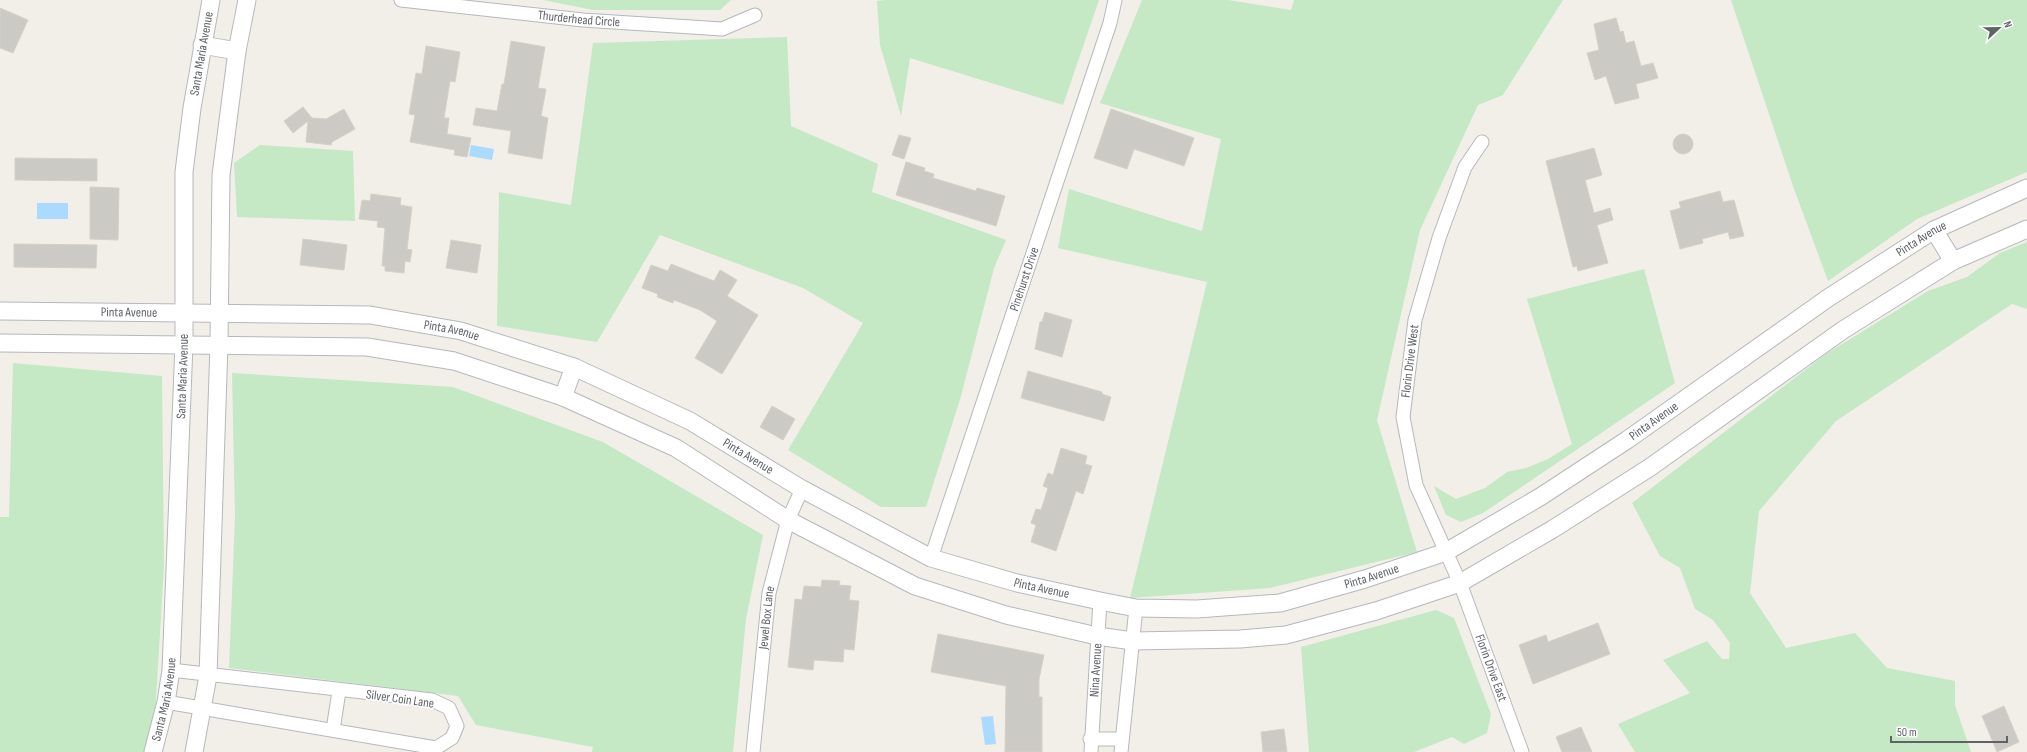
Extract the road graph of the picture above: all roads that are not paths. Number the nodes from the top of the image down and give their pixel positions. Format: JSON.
{"nodes":[{"id":1,"x":212,"y":0,"type":"edge"},
{"id":2,"x":247,"y":0,"type":"edge"},
{"id":3,"x":401,"y":0,"type":"edge"},
{"id":4,"x":1115,"y":0,"type":"edge"},
{"id":5,"x":755,"y":15,"type":"dead end"},
{"id":6,"x":202,"y":45,"type":"junction"},
{"id":7,"x":237,"y":51,"type":"junction"},
{"id":8,"x":1482,"y":142,"type":"dead end"},
{"id":9,"x":2027,"y":188,"type":"edge"},
{"id":10,"x":2027,"y":229,"type":"edge"},
{"id":11,"x":1934,"y":230,"type":"junction"},
{"id":12,"x":1953,"y":261,"type":"junction"},
{"id":13,"x":0,"y":311,"type":"edge"},
{"id":14,"x":184,"y":313,"type":"junction"},
{"id":15,"x":219,"y":313,"type":"junction"},
{"id":16,"x":0,"y":342,"type":"edge"},
{"id":17,"x":184,"y":344,"type":"junction"},
{"id":18,"x":219,"y":344,"type":"junction"},
{"id":19,"x":574,"y":367,"type":"junction"},
{"id":20,"x":563,"y":397,"type":"junction"},
{"id":21,"x":802,"y":489,"type":"junction"},
{"id":22,"x":788,"y":520,"type":"junction"},
{"id":23,"x":1446,"y":552,"type":"junction"},
{"id":24,"x":932,"y":558,"type":"junction"},
{"id":25,"x":1460,"y":583,"type":"junction"},
{"id":26,"x":1100,"y":601,"type":"junction"},
{"id":27,"x":1136,"y":608,"type":"junction"},
{"id":28,"x":1097,"y":636,"type":"junction"},
{"id":29,"x":1133,"y":641,"type":"junction"},
{"id":30,"x":171,"y":670,"type":"junction"},
{"id":31,"x":208,"y":676,"type":"junction"},
{"id":32,"x":340,"y":691,"type":"junction"},
{"id":33,"x":166,"y":702,"type":"junction"},
{"id":34,"x":203,"y":708,"type":"junction"},
{"id":35,"x":333,"y":730,"type":"junction"},
{"id":36,"x":1091,"y":745,"type":"edge"},
{"id":37,"x":1121,"y":746,"type":"edge"},
{"id":38,"x":153,"y":752,"type":"edge"},
{"id":39,"x":194,"y":752,"type":"edge"},
{"id":40,"x":753,"y":752,"type":"edge"},
{"id":41,"x":1522,"y":752,"type":"edge"}],
"edges":[{"from":1,"to":6,"type":"street","name":"Santa Maria Avenue"},
{"from":2,"to":7,"type":"street"},
{"from":3,"to":5,"type":"street","name":"Thurderhead Circle"},
{"from":4,"to":24,"type":"street","name":"Pinehurst Drive"},
{"from":6,"to":7,"type":"street"},
{"from":6,"to":14,"type":"street","name":"Santa Maria Avenue"},
{"from":7,"to":15,"type":"street"},
{"from":8,"to":23,"type":"street","name":"Florin Drive West"},
{"from":9,"to":11,"type":"street","name":"Pinta Avenue"},
{"from":10,"to":12,"type":"street"},
{"from":11,"to":12,"type":"street"},
{"from":11,"to":23,"type":"street","name":"Pinta Avenue"},
{"from":12,"to":25,"type":"street"},
{"from":13,"to":14,"type":"street","name":"Pinta Avenue"},
{"from":14,"to":15,"type":"street","name":"Pinta Avenue"},
{"from":14,"to":17,"type":"street","name":"Santa Maria Avenue"},
{"from":15,"to":18,"type":"street"},
{"from":15,"to":19,"type":"street","name":"Pinta Avenue"},
{"from":16,"to":17,"type":"street"},
{"from":17,"to":18,"type":"street"},
{"from":17,"to":30,"type":"street","name":"Santa Maria Avenue"},
{"from":18,"to":20,"type":"street"},
{"from":18,"to":31,"type":"street"},
{"from":19,"to":20,"type":"street"},
{"from":19,"to":21,"type":"street","name":"Pinta Avenue"},
{"from":20,"to":22,"type":"street"},
{"from":21,"to":22,"type":"street","name":"Jewel Box Lane"},
{"from":21,"to":24,"type":"street","name":"Pinta Avenue"},
{"from":22,"to":28,"type":"street"},
{"from":22,"to":40,"type":"street","name":"Jewel Box Lane"},
{"from":23,"to":25,"type":"street","name":"Florin Drive West"},
{"from":23,"to":27,"type":"street","name":"Pinta Avenue"},
{"from":24,"to":26,"type":"street","name":"Pinta Avenue"},
{"from":25,"to":29,"type":"street"},
{"from":25,"to":41,"type":"street","name":"Florin Drive East"},
{"from":26,"to":27,"type":"street","name":"Pinta Avenue"},
{"from":26,"to":28,"type":"street","name":"Nina Avenue"},
{"from":27,"to":29,"type":"street","name":"Nina Avenue"},
{"from":28,"to":29,"type":"street"},
{"from":28,"to":36,"type":"street","name":"Nina Avenue"},
{"from":29,"to":37,"type":"street","name":"Nina Avenue"},
{"from":30,"to":31,"type":"street","name":"Silver Coin Lane"},
{"from":30,"to":33,"type":"street","name":"Santa Maria Avenue"},
{"from":31,"to":32,"type":"street","name":"Silver Coin Lane"},
{"from":31,"to":34,"type":"street"},
{"from":32,"to":35,"type":"street"},
{"from":32,"to":35,"type":"street","name":"Silver Coin Lane"},
{"from":33,"to":34,"type":"street","name":"Silver Coin Lane"},
{"from":33,"to":38,"type":"street","name":"Santa Maria Avenue"},
{"from":34,"to":35,"type":"street","name":"Silver Coin Lane"},
{"from":34,"to":39,"type":"street"},
{"from":36,"to":37,"type":"street","name":"Nina Avenue"}]}
